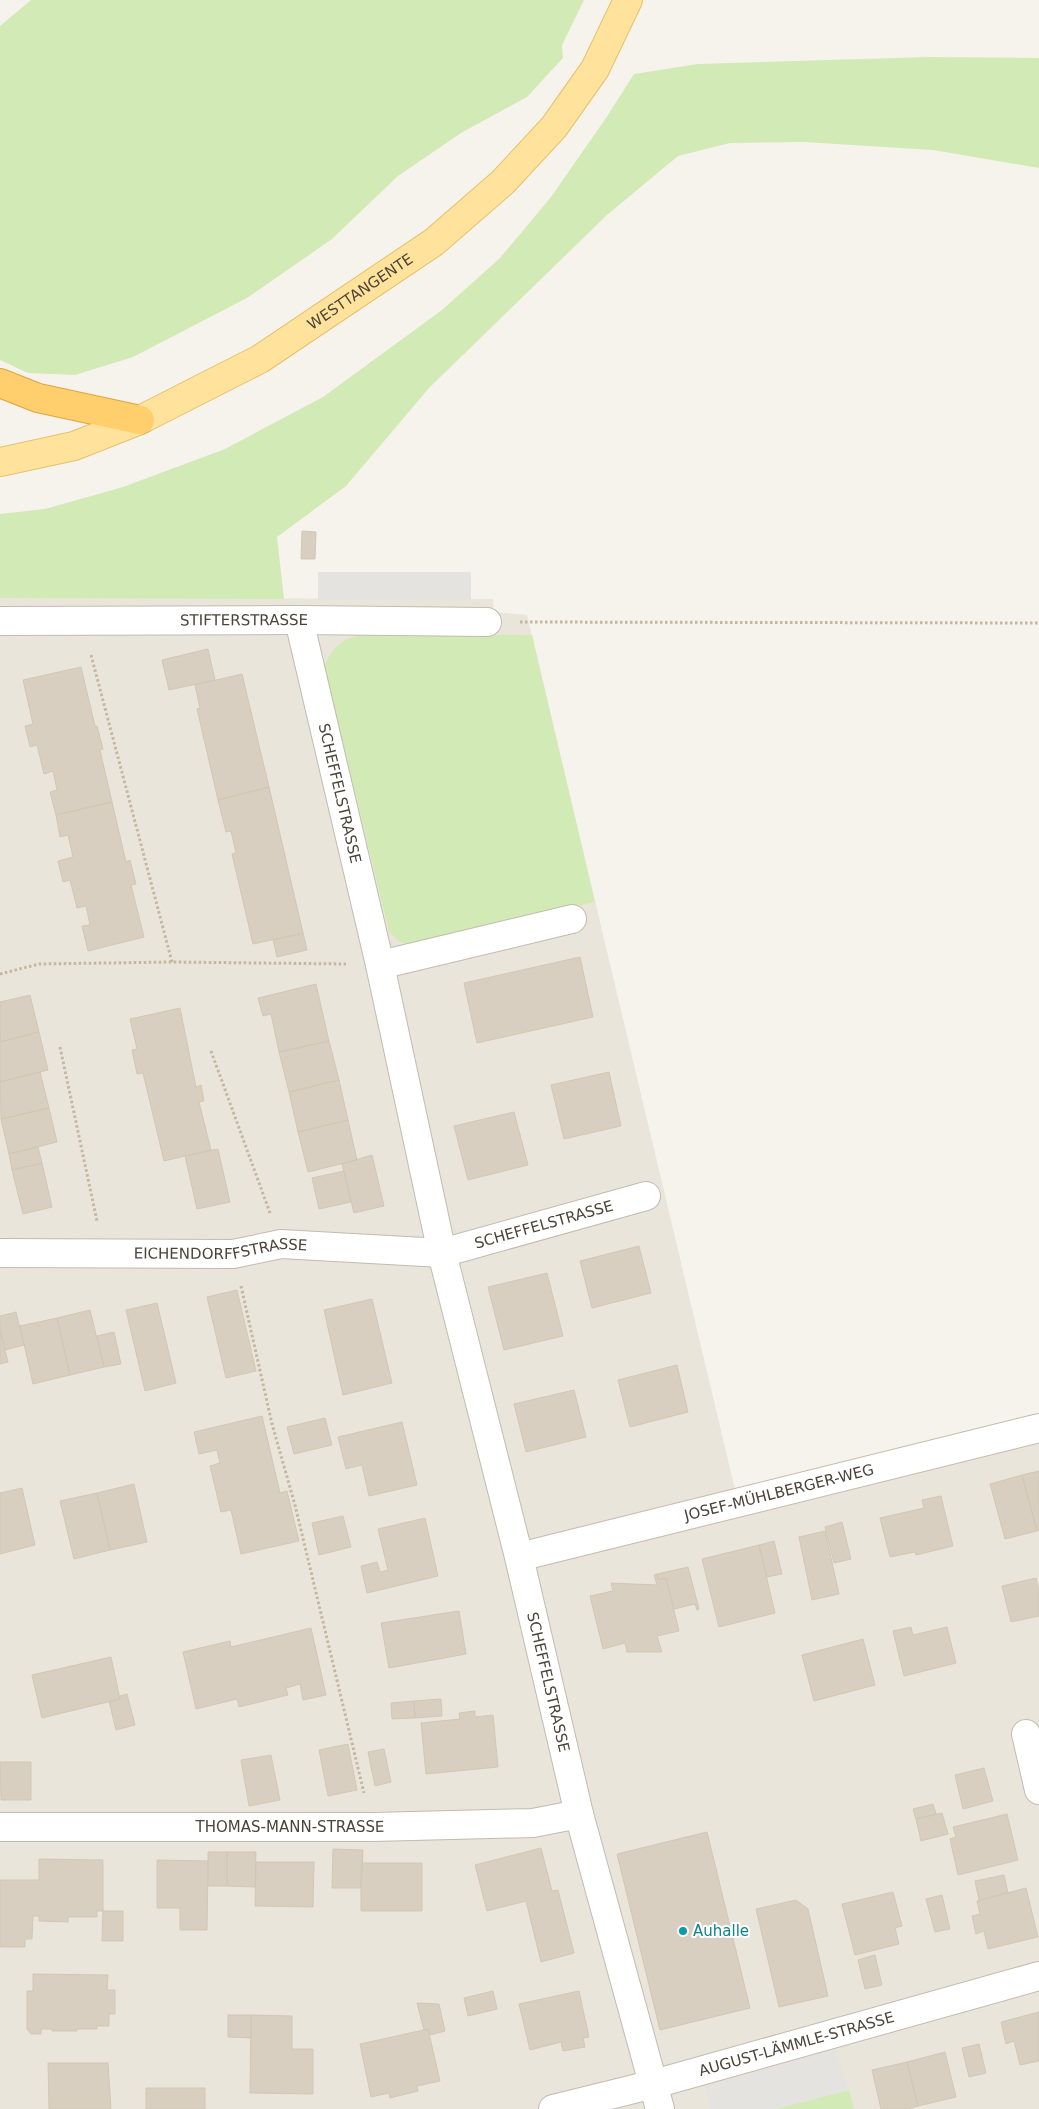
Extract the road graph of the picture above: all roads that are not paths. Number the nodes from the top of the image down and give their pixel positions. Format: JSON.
{"nodes":[{"id":1,"x":628,"y":0,"type":"edge"},
{"id":2,"x":0,"y":384,"type":"edge"},
{"id":3,"x":140,"y":420,"type":"junction"},
{"id":4,"x":0,"y":462,"type":"edge"},
{"id":5,"x":299,"y":620,"type":"junction"},
{"id":6,"x":0,"y":621,"type":"edge"},
{"id":7,"x":487,"y":622,"type":"road end"},
{"id":8,"x":572,"y":919,"type":"dead end"},
{"id":9,"x":380,"y":965,"type":"junction"},
{"id":10,"x":646,"y":1196,"type":"dead end"},
{"id":11,"x":0,"y":1253,"type":"edge"},
{"id":12,"x":442,"y":1253,"type":"junction"},
{"id":13,"x":1039,"y":1428,"type":"edge"},
{"id":14,"x":518,"y":1557,"type":"junction"},
{"id":15,"x":1026,"y":1734,"type":"dead end"},
{"id":16,"x":1039,"y":1790,"type":"edge"},
{"id":17,"x":579,"y":1814,"type":"junction"},
{"id":18,"x":0,"y":1827,"type":"edge"},
{"id":19,"x":1039,"y":1976,"type":"edge"},
{"id":20,"x":657,"y":2096,"type":"edge"},
{"id":21,"x":554,"y":2109,"type":"edge"}],
"edges":[{"from":1,"to":3,"type":"main road","name":"WESTTANGENTE"},
{"from":2,"to":3,"type":"highway"},
{"from":3,"to":4,"type":"main road","name":"WESTTANGENTE"},
{"from":5,"to":6,"type":"street","name":"STIFTERSTRASSE"},
{"from":5,"to":7,"type":"street","name":"STIFTERSTRASSE"},
{"from":5,"to":9,"type":"street","name":"SCHEFFELSTRASSE"},
{"from":8,"to":9,"type":"street"},
{"from":9,"to":12,"type":"street","name":"SCHEFFELSTRASSE"},
{"from":10,"to":12,"type":"street","name":"SCHEFFELSTRASSE"},
{"from":11,"to":12,"type":"street","name":"EICHENDORFFSTRASSE"},
{"from":12,"to":14,"type":"street","name":"SCHEFFELSTRASSE"},
{"from":13,"to":14,"type":"street","name":"JOSEF-MÜHLBERGER-WEG"},
{"from":14,"to":17,"type":"street","name":"SCHEFFELSTRASSE"},
{"from":15,"to":16,"type":"street"},
{"from":17,"to":18,"type":"street","name":"THOMAS-MANN-STRASSE"},
{"from":17,"to":20,"type":"street","name":"SCHEFFELSTRASSE"},
{"from":19,"to":20,"type":"street","name":"AUGUST-LÄMMLE-STRASSE"},
{"from":20,"to":21,"type":"street","name":"AUGUST-LÄMMLE-STRASSE"}]}
